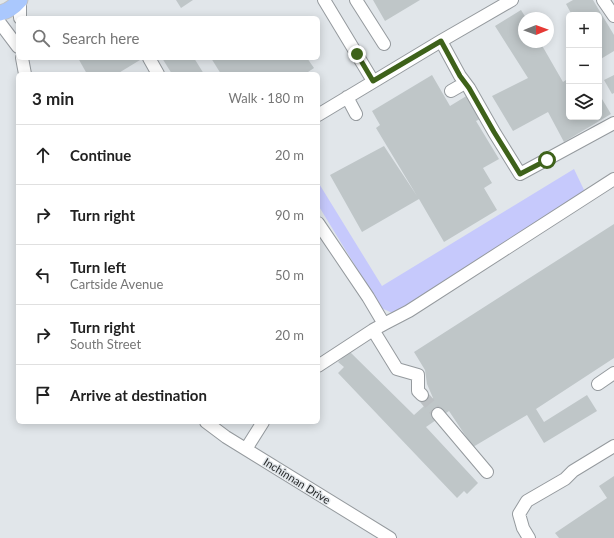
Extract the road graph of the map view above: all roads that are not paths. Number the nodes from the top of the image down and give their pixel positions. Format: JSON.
{"nodes":[{"id":1,"x":20,"y":0,"type":"edge"},
{"id":2,"x":324,"y":0,"type":"edge"},
{"id":3,"x":356,"y":0,"type":"edge"},
{"id":4,"x":512,"y":0,"type":"edge"},
{"id":5,"x":603,"y":0,"type":"edge"},
{"id":6,"x":0,"y":13,"type":"edge"},
{"id":7,"x":20,"y":16,"type":"edge"},
{"id":8,"x":614,"y":16,"type":"edge"},
{"id":9,"x":0,"y":24,"type":"edge"},
{"id":10,"x":441,"y":41,"type":"junction"},
{"id":11,"x":16,"y":44,"type":"edge"},
{"id":12,"x":384,"y":44,"type":"dead end"},
{"id":13,"x":22,"y":60,"type":"edge"},
{"id":14,"x":150,"y":60,"type":"edge"},
{"id":15,"x":26,"y":72,"type":"edge"},
{"id":16,"x":157,"y":72,"type":"edge"},
{"id":17,"x":373,"y":81,"type":"junction"},
{"id":18,"x":465,"y":83,"type":"junction"},
{"id":19,"x":452,"y":91,"type":"dead end"},
{"id":20,"x":347,"y":97,"type":"junction"},
{"id":21,"x":320,"y":114,"type":"edge"},
{"id":22,"x":356,"y":114,"type":"dead end"},
{"id":23,"x":614,"y":123,"type":"edge"},
{"id":24,"x":614,"y":179,"type":"edge"},
{"id":25,"x":320,"y":225,"type":"edge"},
{"id":26,"x":378,"y":327,"type":"junction"},
{"id":27,"x":320,"y":365,"type":"edge"},
{"id":28,"x":614,"y":373,"type":"edge"},
{"id":29,"x":598,"y":384,"type":"dead end"},
{"id":30,"x":422,"y":395,"type":"tunnel mouth"},
{"id":31,"x":438,"y":414,"type":"tunnel mouth"},
{"id":32,"x":209,"y":424,"type":"edge"},
{"id":33,"x":262,"y":424,"type":"edge"},
{"id":34,"x":614,"y":446,"type":"edge"},
{"id":35,"x":246,"y":449,"type":"junction"},
{"id":36,"x":487,"y":472,"type":"dead end"},
{"id":37,"x":390,"y":538,"type":"edge"},
{"id":38,"x":529,"y":538,"type":"edge"}],
"edges":[{"from":1,"to":6,"type":"main road"},
{"from":1,"to":7,"type":"street"},
{"from":2,"to":17,"type":"street"},
{"from":3,"to":12,"type":"street"},
{"from":4,"to":10,"type":"street"},
{"from":5,"to":8,"type":"street"},
{"from":9,"to":11,"type":"street"},
{"from":10,"to":17,"type":"street"},
{"from":10,"to":18,"type":"street"},
{"from":13,"to":15,"type":"street"},
{"from":14,"to":16,"type":"street"},
{"from":17,"to":20,"type":"street"},
{"from":18,"to":19,"type":"street"},
{"from":18,"to":23,"type":"street"},
{"from":20,"to":21,"type":"street"},
{"from":20,"to":22,"type":"street"},
{"from":24,"to":26,"type":"street"},
{"from":25,"to":26,"type":"street"},
{"from":26,"to":27,"type":"street"},
{"from":26,"to":30,"type":"street"},
{"from":28,"to":29,"type":"street"},
{"from":31,"to":36,"type":"street"},
{"from":32,"to":35,"type":"street","name":"Inchinnan Drive"},
{"from":33,"to":35,"type":"street"},
{"from":34,"to":38,"type":"street"},
{"from":35,"to":37,"type":"street","name":"Inchinnan Drive"}]}
